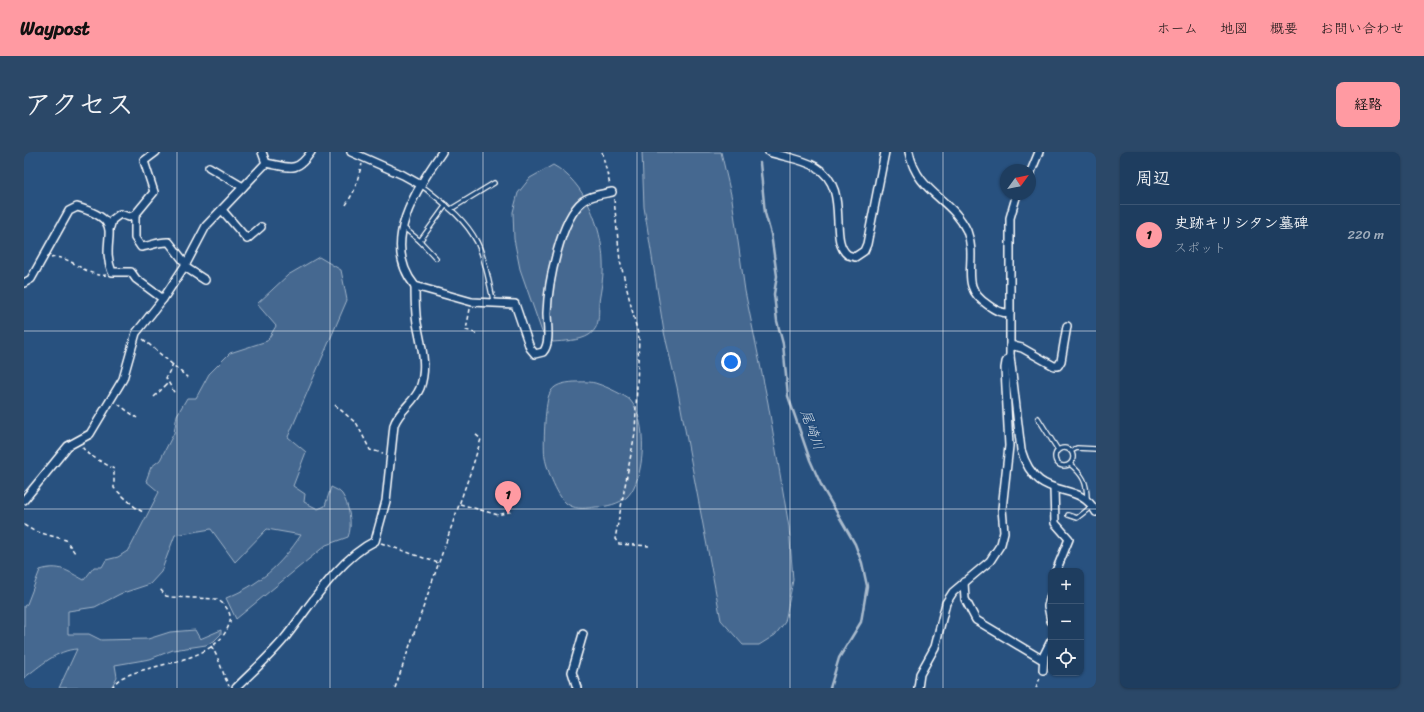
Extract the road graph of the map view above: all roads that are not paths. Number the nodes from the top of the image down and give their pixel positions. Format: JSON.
{"nodes":[{"id":1,"x":156,"y":152,"type":"edge"},
{"id":2,"x":262,"y":152,"type":"edge"},
{"id":3,"x":311,"y":152,"type":"edge"},
{"id":4,"x":350,"y":152,"type":"edge"},
{"id":5,"x":442,"y":152,"type":"edge"},
{"id":6,"x":769,"y":152,"type":"edge"},
{"id":7,"x":885,"y":152,"type":"edge"},
{"id":8,"x":909,"y":152,"type":"edge"},
{"id":9,"x":1039,"y":152,"type":"edge"},
{"id":10,"x":266,"y":163,"type":"junction"},
{"id":11,"x":1034,"y":164,"type":"edge"},
{"id":12,"x":209,"y":167,"type":"dead end"},
{"id":13,"x":494,"y":183,"type":"dead end"},
{"id":14,"x":421,"y":185,"type":"junction"},
{"id":15,"x":243,"y":187,"type":"junction"},
{"id":16,"x":612,"y":192,"type":"road end"},
{"id":17,"x":1016,"y":200,"type":"edge"},
{"id":18,"x":446,"y":205,"type":"junction"},
{"id":19,"x":451,"y":209,"type":"junction"},
{"id":20,"x":222,"y":210,"type":"junction"},
{"id":21,"x":135,"y":215,"type":"junction"},
{"id":22,"x":110,"y":227,"type":"junction"},
{"id":23,"x":261,"y":227,"type":"dead end"},
{"id":24,"x":403,"y":228,"type":"junction"},
{"id":25,"x":420,"y":241,"type":"junction"},
{"id":26,"x":436,"y":258,"type":"dead end"},
{"id":27,"x":186,"y":265,"type":"junction"},
{"id":28,"x":205,"y":280,"type":"dead end"},
{"id":29,"x":24,"y":283,"type":"edge"},
{"id":30,"x":415,"y":286,"type":"junction"},
{"id":31,"x":164,"y":299,"type":"junction"},
{"id":32,"x":494,"y":304,"type":"junction"},
{"id":33,"x":1010,"y":313,"type":"junction"},
{"id":34,"x":1067,"y":326,"type":"dead end"},
{"id":35,"x":1010,"y":345,"type":"junction"},
{"id":36,"x":1010,"y":356,"type":"junction"},
{"id":37,"x":1038,"y":418,"type":"dead end"},
{"id":38,"x":1096,"y":449,"type":"edge"},
{"id":39,"x":1058,"y":450,"type":"junction"},
{"id":40,"x":1071,"y":451,"type":"junction"},
{"id":41,"x":1070,"y":464,"type":"junction"},
{"id":42,"x":1054,"y":489,"type":"junction"},
{"id":43,"x":1086,"y":499,"type":"junction"},
{"id":44,"x":24,"y":500,"type":"edge"},
{"id":45,"x":1094,"y":509,"type":"edge"},
{"id":46,"x":1068,"y":515,"type":"dead end"},
{"id":47,"x":1057,"y":568,"type":"edge"},
{"id":48,"x":964,"y":582,"type":"junction"},
{"id":49,"x":582,"y":634,"type":"dead end"},
{"id":50,"x":1048,"y":648,"type":"edge"},
{"id":51,"x":1043,"y":660,"type":"junction"},
{"id":52,"x":1043,"y":670,"type":"road end"},
{"id":53,"x":236,"y":688,"type":"edge"},
{"id":54,"x":577,"y":688,"type":"edge"},
{"id":55,"x":918,"y":688,"type":"edge"}],
"edges":[{"from":1,"to":21,"type":"street"},
{"from":2,"to":10,"type":"street"},
{"from":3,"to":10,"type":"street"},
{"from":4,"to":14,"type":"street"},
{"from":5,"to":14,"type":"street"},
{"from":6,"to":7,"type":"street"},
{"from":8,"to":33,"type":"street"},
{"from":9,"to":11,"type":"street"},
{"from":10,"to":15,"type":"street"},
{"from":12,"to":15,"type":"street"},
{"from":13,"to":19,"type":"lane"},
{"from":14,"to":18,"type":"lane"},
{"from":14,"to":24,"type":"street"},
{"from":15,"to":20,"type":"street"},
{"from":16,"to":32,"type":"street"},
{"from":17,"to":33,"type":"street"},
{"from":18,"to":19,"type":"lane"},
{"from":18,"to":25,"type":"lane"},
{"from":19,"to":32,"type":"lane"},
{"from":20,"to":23,"type":"street"},
{"from":20,"to":27,"type":"street"},
{"from":21,"to":22,"type":"street"},
{"from":21,"to":27,"type":"street"},
{"from":22,"to":29,"type":"street"},
{"from":22,"to":31,"type":"street"},
{"from":24,"to":25,"type":"lane"},
{"from":24,"to":30,"type":"street"},
{"from":25,"to":26,"type":"lane"},
{"from":27,"to":28,"type":"street"},
{"from":27,"to":31,"type":"street"},
{"from":30,"to":32,"type":"street"},
{"from":30,"to":53,"type":"street"},
{"from":31,"to":44,"type":"street"},
{"from":33,"to":35,"type":"street"},
{"from":34,"to":35,"type":"street"},
{"from":35,"to":36,"type":"street"},
{"from":36,"to":42,"type":"street"},
{"from":36,"to":48,"type":"street"},
{"from":37,"to":39,"type":"lane"},
{"from":38,"to":40,"type":"lane"},
{"from":39,"to":40,"type":"lane"},
{"from":39,"to":41,"type":"lane"},
{"from":40,"to":41,"type":"lane"},
{"from":41,"to":43,"type":"lane"},
{"from":42,"to":43,"type":"street"},
{"from":42,"to":47,"type":"street"},
{"from":43,"to":45,"type":"street"},
{"from":45,"to":46,"type":"lane"},
{"from":48,"to":51,"type":"street"},
{"from":48,"to":55,"type":"street"},
{"from":49,"to":54,"type":"street"},
{"from":50,"to":51,"type":"street"},
{"from":51,"to":52,"type":"street"}]}
